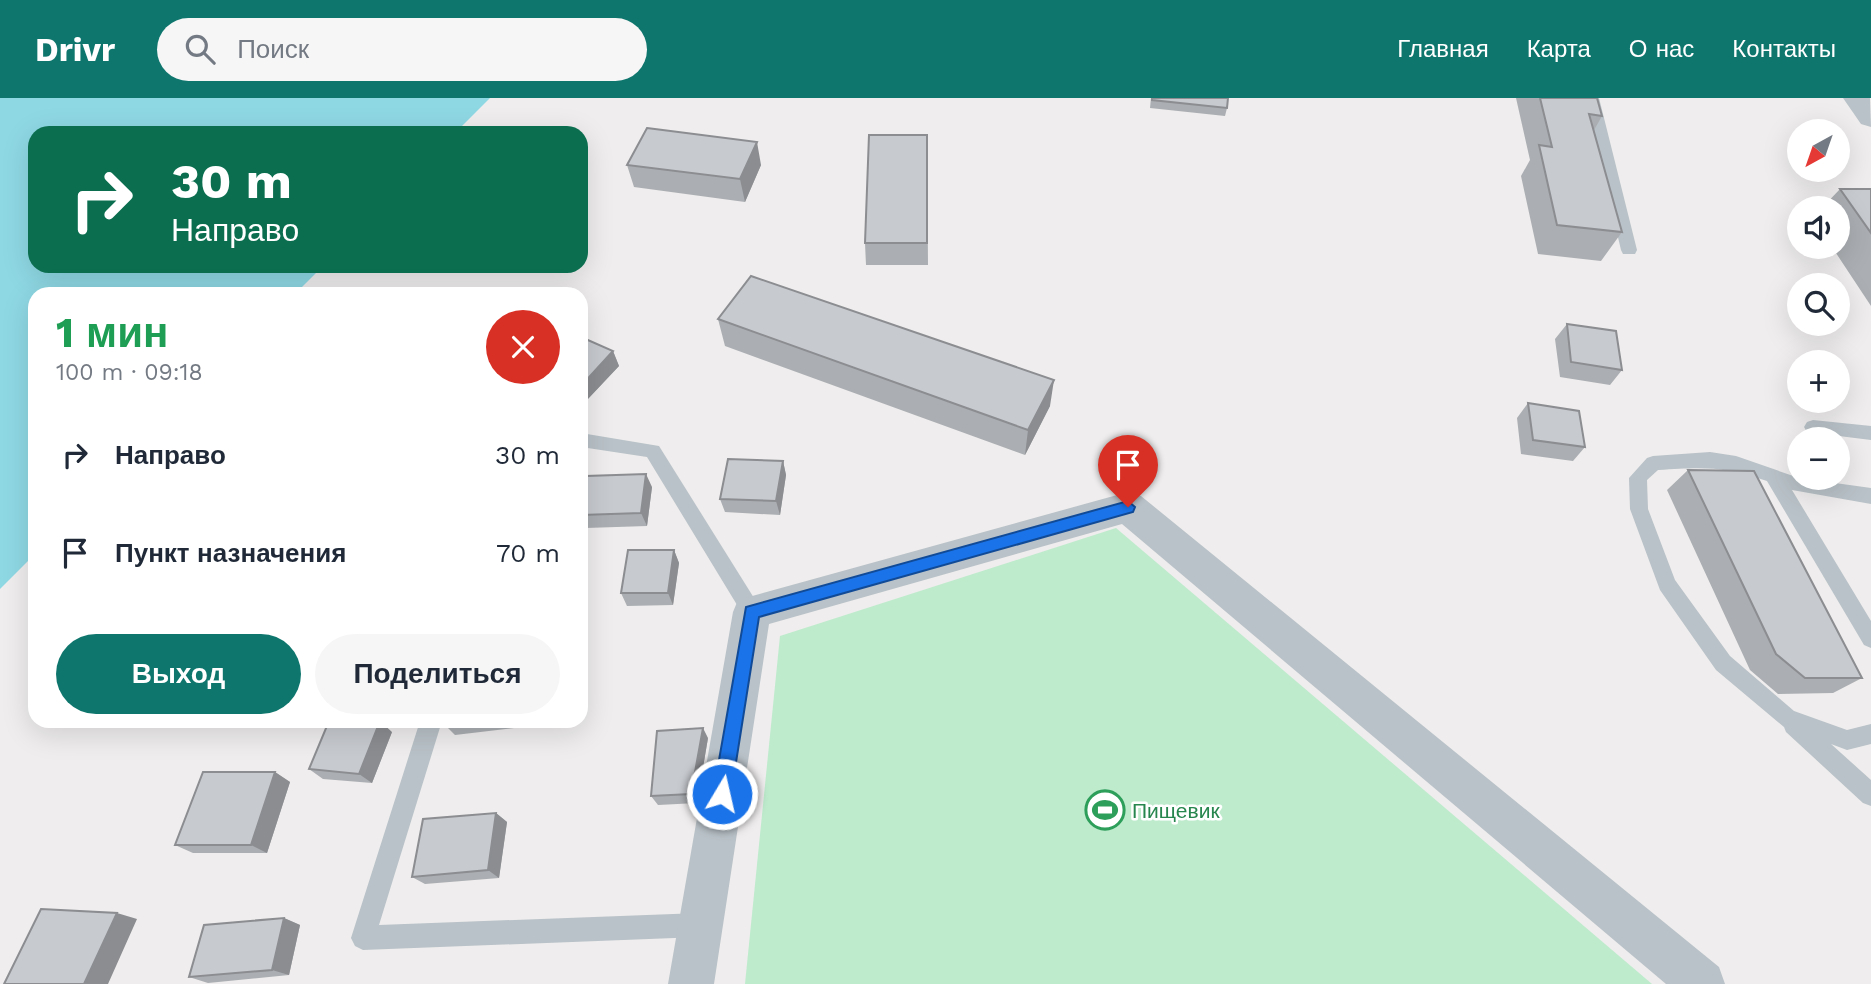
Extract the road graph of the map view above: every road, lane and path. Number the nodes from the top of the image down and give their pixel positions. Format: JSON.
{"nodes":[{"id":1,"x":1592,"y":98,"type":"edge"},
{"id":2,"x":1856,"y":98,"type":"edge"},
{"id":3,"x":1871,"y":118,"type":"edge"},
{"id":4,"x":1629,"y":250,"type":"dead end"},
{"id":5,"x":1850,"y":431,"type":"edge"},
{"id":6,"x":1871,"y":433,"type":"edge"},
{"id":7,"x":588,"y":441,"type":"edge"},
{"id":8,"x":1774,"y":476,"type":"junction"},
{"id":9,"x":1871,"y":496,"type":"edge"},
{"id":10,"x":752,"y":612,"type":"junction"},
{"id":11,"x":1871,"y":639,"type":"edge"},
{"id":12,"x":1787,"y":718,"type":"junction"},
{"id":13,"x":429,"y":728,"type":"edge"},
{"id":14,"x":1871,"y":734,"type":"edge"},
{"id":15,"x":1871,"y":795,"type":"edge"},
{"id":16,"x":700,"y":925,"type":"junction"},
{"id":17,"x":691,"y":984,"type":"edge"},
{"id":18,"x":1702,"y":984,"type":"edge"}],
"edges":[{"from":1,"to":4,"type":"lane"},
{"from":2,"to":3,"type":"street"},
{"from":5,"to":6,"type":"lane"},
{"from":7,"to":10,"type":"lane"},
{"from":8,"to":9,"type":"lane"},
{"from":8,"to":11,"type":"lane"},
{"from":8,"to":12,"type":"lane"},
{"from":10,"to":16,"type":"street"},
{"from":10,"to":18,"type":"street"},
{"from":12,"to":14,"type":"lane"},
{"from":12,"to":15,"type":"lane"},
{"from":13,"to":16,"type":"lane"},
{"from":16,"to":17,"type":"street"}]}
